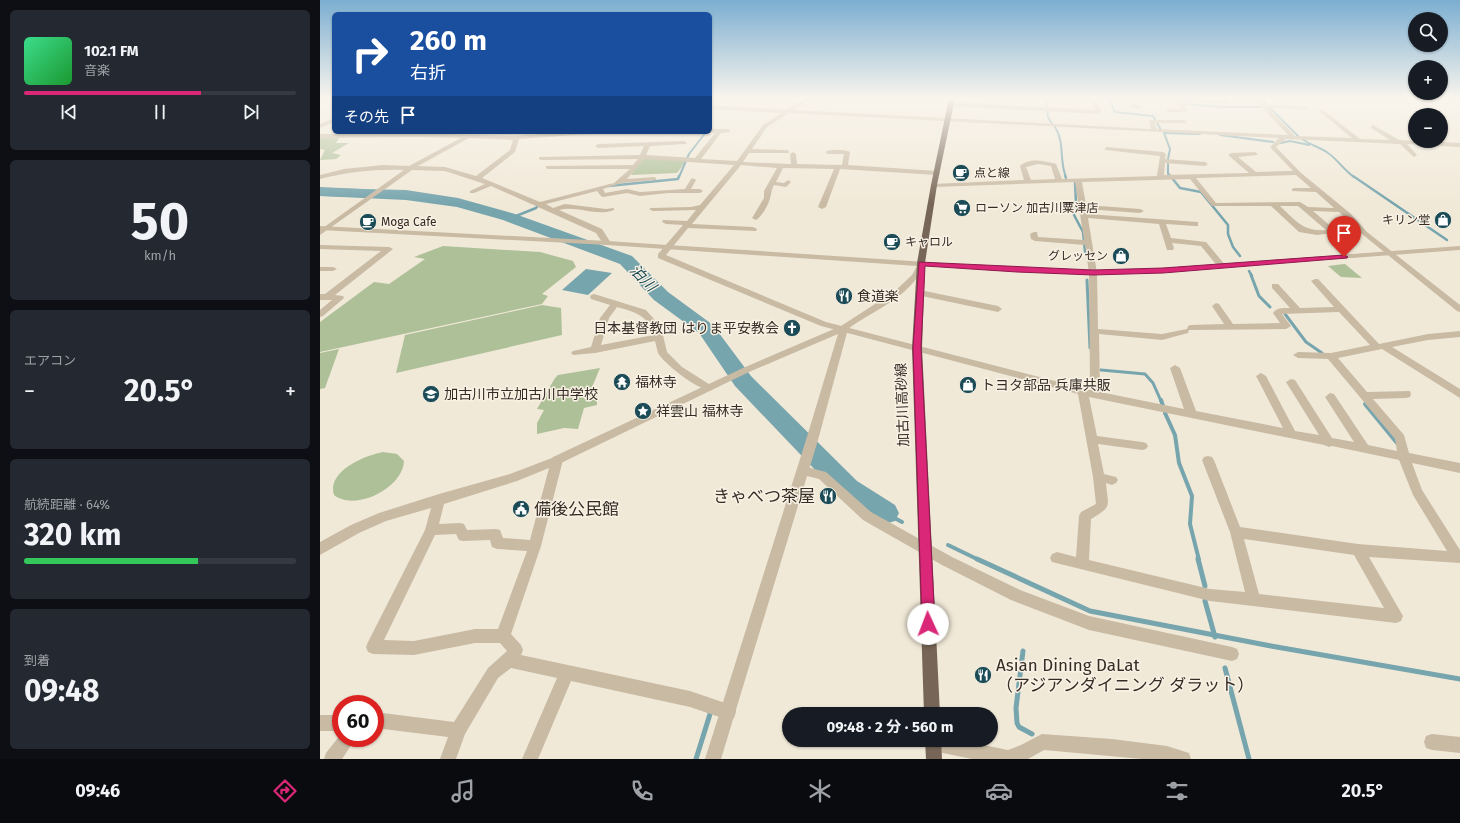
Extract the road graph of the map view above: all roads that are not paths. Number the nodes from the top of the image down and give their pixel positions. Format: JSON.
{"nodes":[{"id":1,"x":717,"y":133,"type":"edge"},
{"id":2,"x":760,"y":133,"type":"edge"},
{"id":3,"x":945,"y":133,"type":"edge"},
{"id":4,"x":1204,"y":133,"type":"edge"},
{"id":5,"x":1212,"y":133,"type":"edge"},
{"id":6,"x":1290,"y":133,"type":"edge"},
{"id":7,"x":1350,"y":133,"type":"edge"},
{"id":8,"x":1384,"y":133,"type":"edge"},
{"id":9,"x":392,"y":134,"type":"edge"},
{"id":10,"x":415,"y":134,"type":"edge"},
{"id":11,"x":472,"y":134,"type":"edge"},
{"id":12,"x":564,"y":134,"type":"edge"},
{"id":13,"x":320,"y":136,"type":"edge"},
{"id":14,"x":389,"y":136,"type":"junction"},
{"id":15,"x":1284,"y":137,"type":"junction"},
{"id":16,"x":1293,"y":137,"type":"junction"},
{"id":17,"x":467,"y":138,"type":"junction"},
{"id":18,"x":516,"y":138,"type":"junction"},
{"id":19,"x":607,"y":139,"type":"dead end"},
{"id":20,"x":1358,"y":140,"type":"junction"},
{"id":21,"x":1210,"y":142,"type":"dead end"},
{"id":22,"x":1399,"y":142,"type":"junction"},
{"id":23,"x":684,"y":144,"type":"dead end"},
{"id":24,"x":1460,"y":145,"type":"edge"},
{"id":25,"x":598,"y":146,"type":"dead end"},
{"id":26,"x":607,"y":146,"type":"junction"},
{"id":27,"x":647,"y":146,"type":"junction"},
{"id":28,"x":1107,"y":149,"type":"dead end"},
{"id":29,"x":747,"y":151,"type":"junction"},
{"id":30,"x":787,"y":152,"type":"dead end"},
{"id":31,"x":828,"y":152,"type":"dead end"},
{"id":32,"x":793,"y":154,"type":"dead end"},
{"id":33,"x":1255,"y":154,"type":"dead end"},
{"id":34,"x":1414,"y":155,"type":"dead end"},
{"id":35,"x":643,"y":157,"type":"junction"},
{"id":36,"x":542,"y":158,"type":"dead end"},
{"id":37,"x":556,"y":158,"type":"junction"},
{"id":38,"x":698,"y":159,"type":"junction"},
{"id":39,"x":1162,"y":161,"type":"junction"},
{"id":40,"x":739,"y":163,"type":"junction"},
{"id":41,"x":1205,"y":164,"type":"dead end"},
{"id":42,"x":781,"y":166,"type":"junction"},
{"id":43,"x":548,"y":167,"type":"junction"},
{"id":44,"x":634,"y":167,"type":"junction"},
{"id":45,"x":794,"y":167,"type":"junction"},
{"id":46,"x":842,"y":167,"type":"junction"},
{"id":47,"x":410,"y":168,"type":"junction"},
{"id":48,"x":542,"y":172,"type":"dead end"},
{"id":49,"x":937,"y":173,"type":"junction"},
{"id":50,"x":1298,"y":173,"type":"junction"},
{"id":51,"x":1254,"y":174,"type":"junction"},
{"id":52,"x":1191,"y":176,"type":"junction"},
{"id":53,"x":320,"y":177,"type":"edge"},
{"id":54,"x":477,"y":178,"type":"junction"},
{"id":55,"x":1160,"y":178,"type":"junction"},
{"id":56,"x":654,"y":179,"type":"dead end"},
{"id":57,"x":693,"y":180,"type":"dead end"},
{"id":58,"x":1078,"y":180,"type":"junction"},
{"id":59,"x":621,"y":181,"type":"junction"},
{"id":60,"x":1060,"y":181,"type":"junction"},
{"id":61,"x":788,"y":182,"type":"dead end"},
{"id":62,"x":1028,"y":182,"type":"junction"},
{"id":63,"x":490,"y":184,"type":"junction"},
{"id":64,"x":771,"y":184,"type":"junction"},
{"id":65,"x":934,"y":185,"type":"junction"},
{"id":66,"x":599,"y":189,"type":"junction"},
{"id":67,"x":1294,"y":190,"type":"dead end"},
{"id":68,"x":1317,"y":190,"type":"junction"},
{"id":69,"x":687,"y":191,"type":"junction"},
{"id":70,"x":700,"y":191,"type":"dead end"},
{"id":71,"x":472,"y":192,"type":"dead end"},
{"id":72,"x":539,"y":204,"type":"junction"},
{"id":73,"x":1274,"y":205,"type":"junction"},
{"id":74,"x":703,"y":206,"type":"junction"},
{"id":75,"x":822,"y":207,"type":"dead end"},
{"id":76,"x":1082,"y":207,"type":"junction"},
{"id":77,"x":612,"y":209,"type":"dead end"},
{"id":78,"x":653,"y":209,"type":"dead end"},
{"id":79,"x":1306,"y":209,"type":"junction"},
{"id":80,"x":552,"y":210,"type":"junction"},
{"id":81,"x":1341,"y":210,"type":"junction"},
{"id":82,"x":1140,"y":211,"type":"dead end"},
{"id":83,"x":1084,"y":216,"type":"junction"},
{"id":84,"x":756,"y":218,"type":"dead end"},
{"id":85,"x":666,"y":222,"type":"dead end"},
{"id":86,"x":1162,"y":222,"type":"junction"},
{"id":87,"x":688,"y":224,"type":"junction"},
{"id":88,"x":1195,"y":224,"type":"dead end"},
{"id":89,"x":1359,"y":228,"type":"junction"},
{"id":90,"x":753,"y":229,"type":"dead end"},
{"id":91,"x":322,"y":230,"type":"edge"},
{"id":92,"x":1332,"y":231,"type":"junction"},
{"id":93,"x":1034,"y":234,"type":"dead end"},
{"id":94,"x":1085,"y":242,"type":"junction"},
{"id":95,"x":607,"y":243,"type":"junction"},
{"id":96,"x":320,"y":247,"type":"edge"},
{"id":97,"x":669,"y":247,"type":"junction"},
{"id":98,"x":1460,"y":248,"type":"edge"},
{"id":99,"x":1388,"y":254,"type":"junction"},
{"id":100,"x":921,"y":263,"type":"junction"},
{"id":101,"x":1222,"y":266,"type":"junction"},
{"id":102,"x":333,"y":269,"type":"dead end"},
{"id":103,"x":321,"y":270,"type":"edge"},
{"id":104,"x":1093,"y":272,"type":"junction"},
{"id":105,"x":1315,"y":281,"type":"dead end"},
{"id":106,"x":1275,"y":286,"type":"dead end"},
{"id":107,"x":920,"y":293,"type":"junction"},
{"id":108,"x":323,"y":297,"type":"edge"},
{"id":109,"x":594,"y":297,"type":"dead end"},
{"id":110,"x":616,"y":303,"type":"junction"},
{"id":111,"x":1216,"y":306,"type":"dead end"},
{"id":112,"x":998,"y":309,"type":"dead end"},
{"id":113,"x":1342,"y":309,"type":"junction"},
{"id":114,"x":1460,"y":309,"type":"edge"},
{"id":115,"x":1297,"y":310,"type":"junction"},
{"id":116,"x":320,"y":314,"type":"edge"},
{"id":117,"x":844,"y":328,"type":"junction"},
{"id":118,"x":1231,"y":328,"type":"junction"},
{"id":119,"x":1094,"y":331,"type":"junction"},
{"id":120,"x":1460,"y":334,"type":"edge"},
{"id":121,"x":659,"y":337,"type":"junction"},
{"id":122,"x":1381,"y":347,"type":"junction"},
{"id":123,"x":917,"y":348,"type":"junction"},
{"id":124,"x":595,"y":350,"type":"junction"},
{"id":125,"x":576,"y":353,"type":"dead end"},
{"id":126,"x":1298,"y":355,"type":"dead end"},
{"id":127,"x":1331,"y":356,"type":"junction"},
{"id":128,"x":1175,"y":368,"type":"dead end"},
{"id":129,"x":1291,"y":382,"type":"dead end"},
{"id":130,"x":1277,"y":385,"type":"dead end"},
{"id":131,"x":708,"y":388,"type":"junction"},
{"id":132,"x":1089,"y":393,"type":"junction"},
{"id":133,"x":1406,"y":394,"type":"dead end"},
{"id":134,"x":1460,"y":394,"type":"edge"},
{"id":135,"x":1365,"y":396,"type":"junction"},
{"id":136,"x":1330,"y":397,"type":"dead end"},
{"id":137,"x":1192,"y":415,"type":"junction"},
{"id":138,"x":1292,"y":435,"type":"junction"},
{"id":139,"x":1091,"y":439,"type":"junction"},
{"id":140,"x":1329,"y":442,"type":"junction"},
{"id":141,"x":1142,"y":446,"type":"dead end"},
{"id":142,"x":1365,"y":450,"type":"junction"},
{"id":143,"x":1404,"y":458,"type":"junction"},
{"id":144,"x":557,"y":460,"type":"junction"},
{"id":145,"x":1208,"y":460,"type":"dead end"},
{"id":146,"x":1460,"y":468,"type":"edge"},
{"id":147,"x":803,"y":470,"type":"junction"},
{"id":148,"x":1099,"y":477,"type":"junction"},
{"id":149,"x":1112,"y":480,"type":"dead end"},
{"id":150,"x":439,"y":499,"type":"junction"},
{"id":151,"x":431,"y":530,"type":"junction"},
{"id":152,"x":1236,"y":532,"type":"junction"},
{"id":153,"x":535,"y":546,"type":"junction"},
{"id":154,"x":925,"y":548,"type":"junction"},
{"id":155,"x":320,"y":549,"type":"edge"},
{"id":156,"x":1358,"y":550,"type":"junction"},
{"id":157,"x":1057,"y":558,"type":"dead end"},
{"id":158,"x":1082,"y":564,"type":"junction"},
{"id":159,"x":1254,"y":600,"type":"junction"},
{"id":160,"x":503,"y":636,"type":"junction"},
{"id":161,"x":1232,"y":654,"type":"dead end"},
{"id":162,"x":509,"y":660,"type":"junction"},
{"id":163,"x":567,"y":673,"type":"junction"},
{"id":164,"x":932,"y":707,"type":"edge"},
{"id":165,"x":728,"y":712,"type":"junction"},
{"id":166,"x":384,"y":721,"type":"edge"},
{"id":167,"x":320,"y":723,"type":"edge"},
{"id":168,"x":332,"y":723,"type":"edge"},
{"id":169,"x":458,"y":730,"type":"junction"},
{"id":170,"x":1432,"y":742,"type":"dead end"},
{"id":171,"x":1460,"y":745,"type":"edge"},
{"id":172,"x":341,"y":747,"type":"edge"},
{"id":173,"x":933,"y":747,"type":"edge"},
{"id":174,"x":959,"y":747,"type":"edge"},
{"id":175,"x":332,"y":759,"type":"edge"},
{"id":176,"x":448,"y":759,"type":"edge"},
{"id":177,"x":530,"y":759,"type":"edge"},
{"id":178,"x":713,"y":759,"type":"edge"},
{"id":179,"x":934,"y":759,"type":"edge"},
{"id":180,"x":1183,"y":759,"type":"edge"}],
"edges":[{"from":1,"to":38,"type":"street"},
{"from":2,"to":29,"type":"street"},
{"from":3,"to":49,"type":"main road","name":"加古川高砂線"},
{"from":4,"to":21,"type":"street"},
{"from":5,"to":15,"type":"street"},
{"from":6,"to":16,"type":"street"},
{"from":7,"to":20,"type":"street"},
{"from":8,"to":22,"type":"street"},
{"from":9,"to":14,"type":"street"},
{"from":10,"to":14,"type":"street"},
{"from":10,"to":17,"type":"street"},
{"from":11,"to":17,"type":"street"},
{"from":12,"to":18,"type":"street"},
{"from":13,"to":14,"type":"street"},
{"from":15,"to":16,"type":"street"},
{"from":15,"to":50,"type":"street"},
{"from":16,"to":20,"type":"street"},
{"from":17,"to":18,"type":"street"},
{"from":17,"to":47,"type":"street"},
{"from":18,"to":54,"type":"street"},
{"from":19,"to":26,"type":"street"},
{"from":20,"to":22,"type":"street"},
{"from":22,"to":24,"type":"street"},
{"from":22,"to":34,"type":"street"},
{"from":23,"to":27,"type":"street"},
{"from":25,"to":26,"type":"street"},
{"from":26,"to":27,"type":"street"},
{"from":27,"to":35,"type":"street"},
{"from":28,"to":39,"type":"street"},
{"from":29,"to":30,"type":"street"},
{"from":29,"to":40,"type":"street"},
{"from":31,"to":46,"type":"street"},
{"from":32,"to":45,"type":"street"},
{"from":33,"to":51,"type":"street"},
{"from":35,"to":37,"type":"street"},
{"from":35,"to":38,"type":"street"},
{"from":35,"to":44,"type":"street"},
{"from":36,"to":37,"type":"street"},
{"from":37,"to":43,"type":"street"},
{"from":38,"to":40,"type":"street"},
{"from":39,"to":41,"type":"street"},
{"from":39,"to":55,"type":"street"},
{"from":40,"to":42,"type":"street"},
{"from":40,"to":74,"type":"street"},
{"from":42,"to":45,"type":"street"},
{"from":42,"to":64,"type":"street"},
{"from":43,"to":44,"type":"street"},
{"from":43,"to":48,"type":"street"},
{"from":44,"to":59,"type":"street"},
{"from":45,"to":46,"type":"street"},
{"from":46,"to":49,"type":"street"},
{"from":46,"to":75,"type":"street"},
{"from":47,"to":53,"type":"street"},
{"from":47,"to":54,"type":"street"},
{"from":47,"to":91,"type":"street"},
{"from":49,"to":65,"type":"main road","name":"加古川高砂線"},
{"from":50,"to":51,"type":"street"},
{"from":50,"to":68,"type":"street"},
{"from":51,"to":52,"type":"street"},
{"from":52,"to":55,"type":"street"},
{"from":52,"to":73,"type":"street"},
{"from":54,"to":63,"type":"street"},
{"from":55,"to":58,"type":"street"},
{"from":56,"to":59,"type":"street"},
{"from":57,"to":69,"type":"street"},
{"from":58,"to":60,"type":"street"},
{"from":58,"to":76,"type":"street"},
{"from":59,"to":66,"type":"street"},
{"from":60,"to":62,"type":"street"},
{"from":60,"to":62,"type":"street"},
{"from":61,"to":64,"type":"street"},
{"from":62,"to":65,"type":"street"},
{"from":63,"to":71,"type":"street"},
{"from":63,"to":72,"type":"street"},
{"from":64,"to":84,"type":"street"},
{"from":65,"to":100,"type":"main road","name":"加古川高砂線"},
{"from":66,"to":69,"type":"street"},
{"from":66,"to":72,"type":"street"},
{"from":67,"to":68,"type":"street"},
{"from":68,"to":81,"type":"street"},
{"from":69,"to":70,"type":"street"},
{"from":72,"to":80,"type":"street"},
{"from":73,"to":79,"type":"street"},
{"from":73,"to":92,"type":"street"},
{"from":74,"to":78,"type":"street"},
{"from":74,"to":87,"type":"street"},
{"from":76,"to":82,"type":"street"},
{"from":76,"to":83,"type":"street"},
{"from":77,"to":80,"type":"street"},
{"from":79,"to":81,"type":"street"},
{"from":79,"to":92,"type":"street"},
{"from":80,"to":95,"type":"street"},
{"from":81,"to":89,"type":"street"},
{"from":83,"to":86,"type":"street"},
{"from":83,"to":94,"type":"street"},
{"from":85,"to":87,"type":"street"},
{"from":86,"to":88,"type":"street"},
{"from":86,"to":101,"type":"street"},
{"from":87,"to":90,"type":"street"},
{"from":87,"to":97,"type":"street"},
{"from":89,"to":92,"type":"street"},
{"from":89,"to":99,"type":"street"},
{"from":91,"to":95,"type":"street"},
{"from":93,"to":94,"type":"street"},
{"from":94,"to":104,"type":"street"},
{"from":95,"to":97,"type":"street"},
{"from":96,"to":108,"type":"street"},
{"from":97,"to":100,"type":"street"},
{"from":97,"to":117,"type":"street"},
{"from":98,"to":99,"type":"street"},
{"from":99,"to":101,"type":"street"},
{"from":99,"to":114,"type":"street"},
{"from":100,"to":104,"type":"street"},
{"from":100,"to":107,"type":"main road","name":"加古川高砂線"},
{"from":100,"to":117,"type":"street"},
{"from":101,"to":104,"type":"street"},
{"from":102,"to":103,"type":"street"},
{"from":104,"to":119,"type":"street"},
{"from":105,"to":113,"type":"street"},
{"from":106,"to":115,"type":"street"},
{"from":107,"to":112,"type":"street"},
{"from":107,"to":123,"type":"main road","name":"加古川高砂線"},
{"from":108,"to":116,"type":"street"},
{"from":109,"to":110,"type":"street"},
{"from":110,"to":121,"type":"street"},
{"from":110,"to":124,"type":"street"},
{"from":111,"to":118,"type":"street"},
{"from":113,"to":115,"type":"street"},
{"from":113,"to":122,"type":"street"},
{"from":115,"to":118,"type":"street"},
{"from":117,"to":123,"type":"street"},
{"from":117,"to":131,"type":"street"},
{"from":117,"to":147,"type":"street"},
{"from":118,"to":119,"type":"street"},
{"from":119,"to":132,"type":"street"},
{"from":120,"to":122,"type":"street"},
{"from":121,"to":124,"type":"street"},
{"from":121,"to":131,"type":"street"},
{"from":122,"to":127,"type":"street"},
{"from":122,"to":134,"type":"street"},
{"from":123,"to":132,"type":"street"},
{"from":123,"to":154,"type":"main road","name":"加古川高砂線"},
{"from":124,"to":125,"type":"street"},
{"from":126,"to":127,"type":"street"},
{"from":127,"to":135,"type":"street"},
{"from":128,"to":137,"type":"street"},
{"from":129,"to":140,"type":"street"},
{"from":130,"to":138,"type":"street"},
{"from":131,"to":144,"type":"street"},
{"from":132,"to":137,"type":"street"},
{"from":132,"to":139,"type":"street"},
{"from":133,"to":135,"type":"street"},
{"from":135,"to":143,"type":"street"},
{"from":136,"to":142,"type":"street"},
{"from":137,"to":138,"type":"street"},
{"from":138,"to":140,"type":"street"},
{"from":139,"to":141,"type":"street"},
{"from":139,"to":148,"type":"street"},
{"from":140,"to":142,"type":"street"},
{"from":142,"to":143,"type":"street"},
{"from":143,"to":146,"type":"street"},
{"from":143,"to":156,"type":"street"},
{"from":144,"to":150,"type":"street"},
{"from":144,"to":153,"type":"street"},
{"from":145,"to":152,"type":"street"},
{"from":147,"to":154,"type":"street"},
{"from":147,"to":165,"type":"street"},
{"from":148,"to":149,"type":"street"},
{"from":148,"to":158,"type":"street"},
{"from":150,"to":151,"type":"street"},
{"from":150,"to":155,"type":"street"},
{"from":151,"to":153,"type":"street"},
{"from":151,"to":160,"type":"street"},
{"from":152,"to":156,"type":"street"},
{"from":152,"to":159,"type":"street"},
{"from":153,"to":160,"type":"street"},
{"from":154,"to":161,"type":"street"},
{"from":154,"to":164,"type":"main road","name":"加古川高砂線"},
{"from":156,"to":159,"type":"street"},
{"from":157,"to":158,"type":"street"},
{"from":158,"to":159,"type":"street"},
{"from":160,"to":162,"type":"street"},
{"from":162,"to":163,"type":"street"},
{"from":162,"to":169,"type":"street"},
{"from":163,"to":165,"type":"street"},
{"from":163,"to":177,"type":"street"},
{"from":165,"to":178,"type":"street"},
{"from":166,"to":169,"type":"street"},
{"from":167,"to":168,"type":"street"},
{"from":169,"to":176,"type":"street"},
{"from":170,"to":171,"type":"street"},
{"from":172,"to":175,"type":"street"},
{"from":173,"to":179,"type":"main road"},
{"from":174,"to":180,"type":"street"}]}
